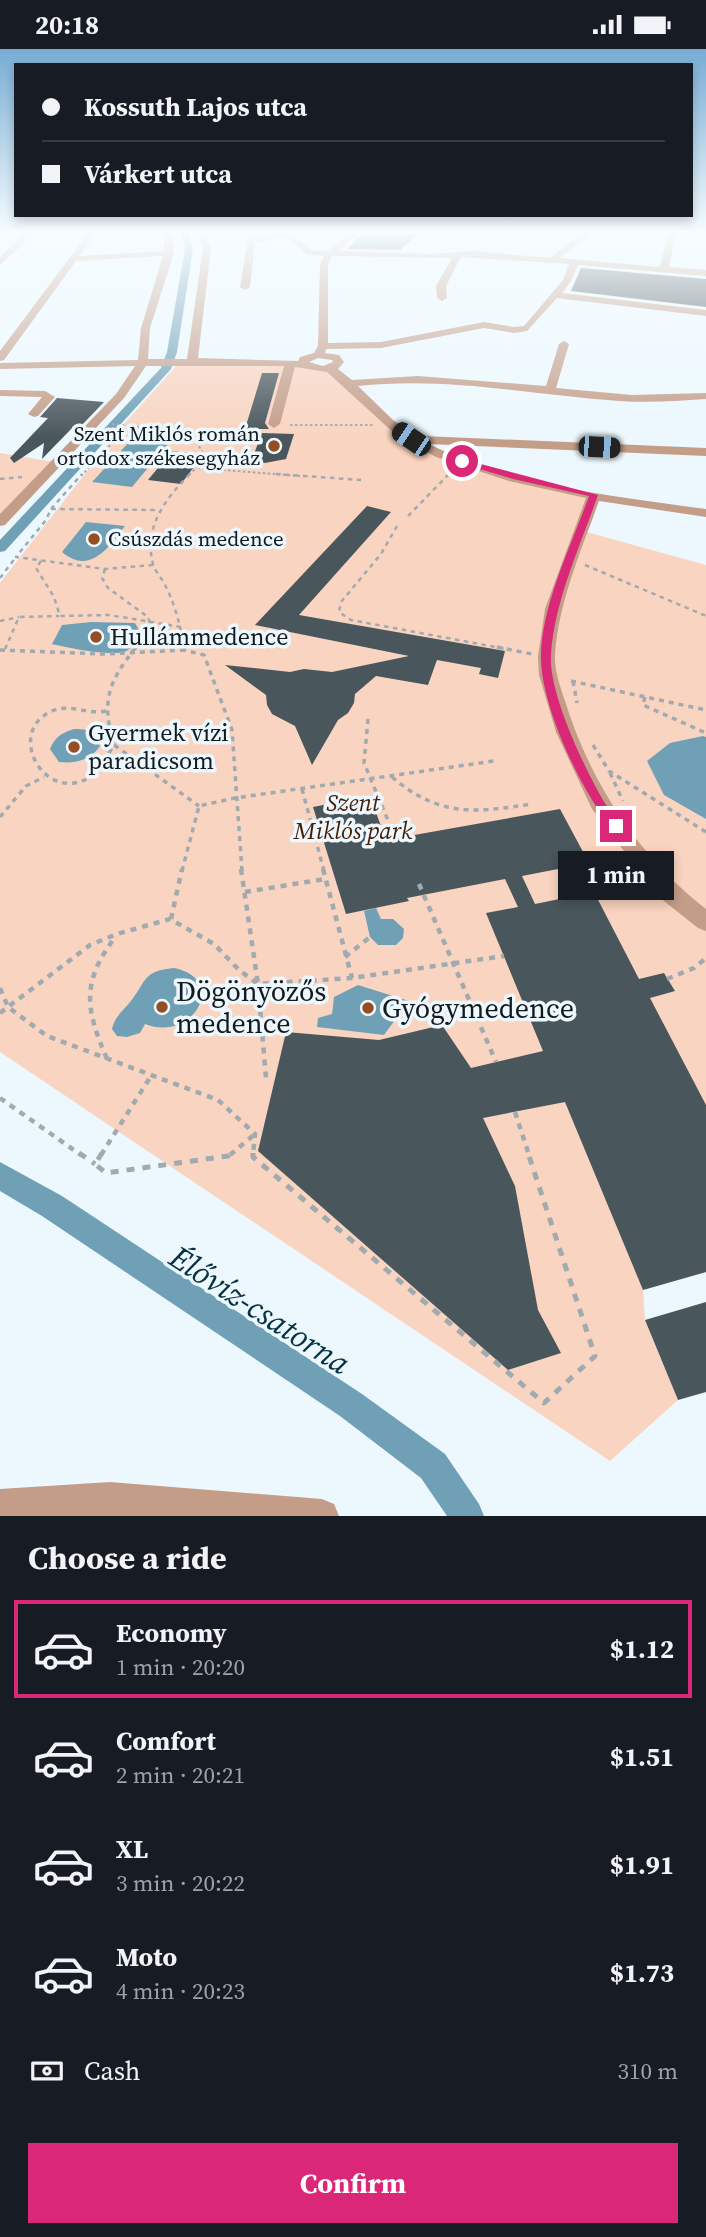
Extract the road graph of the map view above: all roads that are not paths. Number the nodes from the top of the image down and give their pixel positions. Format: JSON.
{"nodes":[{"id":1,"x":43,"y":300,"type":"edge"},
{"id":2,"x":153,"y":300,"type":"edge"},
{"id":3,"x":198,"y":300,"type":"edge"},
{"id":4,"x":323,"y":300,"type":"edge"},
{"id":5,"x":550,"y":300,"type":"edge"},
{"id":6,"x":601,"y":300,"type":"edge"},
{"id":7,"x":706,"y":313,"type":"edge"},
{"id":8,"x":564,"y":344,"type":"dead end"},
{"id":9,"x":321,"y":350,"type":"junction"},
{"id":10,"x":0,"y":358,"type":"edge"},
{"id":11,"x":147,"y":362,"type":"junction"},
{"id":12,"x":190,"y":362,"type":"junction"},
{"id":13,"x":290,"y":364,"type":"junction"},
{"id":14,"x":303,"y":364,"type":"junction"},
{"id":15,"x":0,"y":366,"type":"edge"},
{"id":16,"x":329,"y":368,"type":"junction"},
{"id":17,"x":350,"y":384,"type":"junction"},
{"id":18,"x":550,"y":390,"type":"junction"},
{"id":19,"x":0,"y":393,"type":"edge"},
{"id":20,"x":706,"y":396,"type":"edge"},
{"id":21,"x":34,"y":414,"type":"dead end"},
{"id":22,"x":274,"y":425,"type":"road end"},
{"id":23,"x":411,"y":439,"type":"junction"},
{"id":24,"x":706,"y":452,"type":"edge"},
{"id":25,"x":594,"y":495,"type":"junction"},
{"id":26,"x":706,"y":513,"type":"edge"},
{"id":27,"x":0,"y":522,"type":"edge"},
{"id":28,"x":706,"y":922,"type":"edge"},
{"id":29,"x":0,"y":1506,"type":"edge"},
{"id":30,"x":322,"y":1516,"type":"edge"}],
"edges":[{"from":1,"to":10,"type":"street"},
{"from":2,"to":11,"type":"street"},
{"from":3,"to":12,"type":"street"},
{"from":4,"to":9,"type":"street"},
{"from":5,"to":9,"type":"street"},
{"from":6,"to":7,"type":"street"},
{"from":8,"to":18,"type":"street"},
{"from":9,"to":14,"type":"street"},
{"from":9,"to":16,"type":"street"},
{"from":11,"to":12,"type":"street"},
{"from":11,"to":15,"type":"street"},
{"from":11,"to":27,"type":"street"},
{"from":12,"to":13,"type":"street"},
{"from":13,"to":14,"type":"street"},
{"from":13,"to":22,"type":"street"},
{"from":14,"to":16,"type":"street"},
{"from":16,"to":17,"type":"street"},
{"from":17,"to":18,"type":"street"},
{"from":17,"to":23,"type":"street"},
{"from":18,"to":20,"type":"street"},
{"from":19,"to":21,"type":"street"},
{"from":23,"to":24,"type":"street"},
{"from":23,"to":25,"type":"street"},
{"from":25,"to":26,"type":"street"},
{"from":25,"to":28,"type":"street"},
{"from":29,"to":30,"type":"street"}]}
